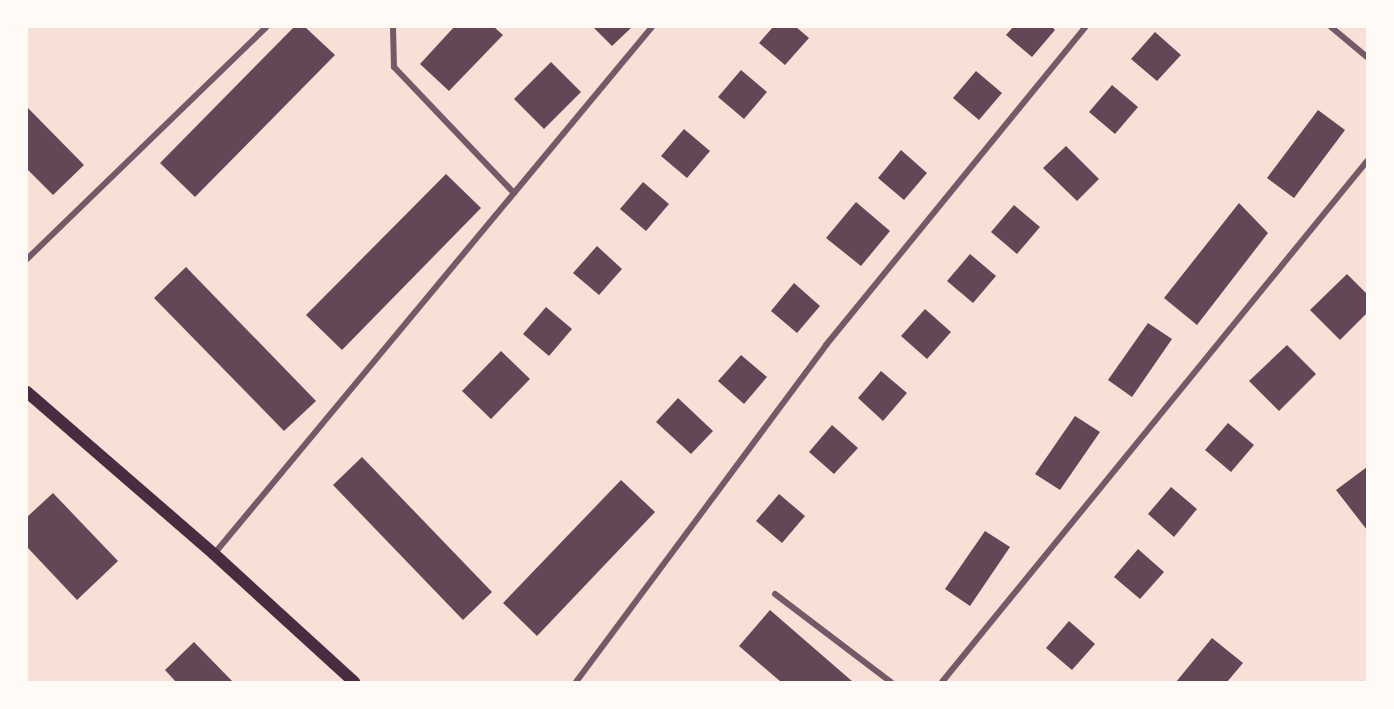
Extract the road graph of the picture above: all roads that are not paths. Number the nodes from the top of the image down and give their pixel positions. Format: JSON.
{"nodes":[{"id":1,"x":266,"y":27,"type":"edge"},
{"id":2,"x":393,"y":27,"type":"edge"},
{"id":3,"x":652,"y":27,"type":"edge"},
{"id":4,"x":1085,"y":27,"type":"edge"},
{"id":5,"x":1331,"y":27,"type":"edge"},
{"id":6,"x":1367,"y":57,"type":"edge"},
{"id":7,"x":1367,"y":161,"type":"edge"},
{"id":8,"x":514,"y":193,"type":"junction"},
{"id":9,"x":27,"y":260,"type":"edge"},
{"id":10,"x":27,"y":392,"type":"edge"},
{"id":11,"x":214,"y":554,"type":"junction"},
{"id":12,"x":775,"y":594,"type":"dead end"},
{"id":13,"x":354,"y":682,"type":"edge"},
{"id":14,"x":576,"y":682,"type":"edge"},
{"id":15,"x":891,"y":682,"type":"edge"},
{"id":16,"x":942,"y":682,"type":"edge"}],
"edges":[{"from":1,"to":9,"type":"street"},
{"from":2,"to":8,"type":"street"},
{"from":3,"to":8,"type":"street"},
{"from":4,"to":14,"type":"street"},
{"from":5,"to":6,"type":"street"},
{"from":7,"to":16,"type":"street"},
{"from":8,"to":11,"type":"street"},
{"from":10,"to":11,"type":"main road"},
{"from":11,"to":13,"type":"main road"},
{"from":12,"to":15,"type":"street"}]}
